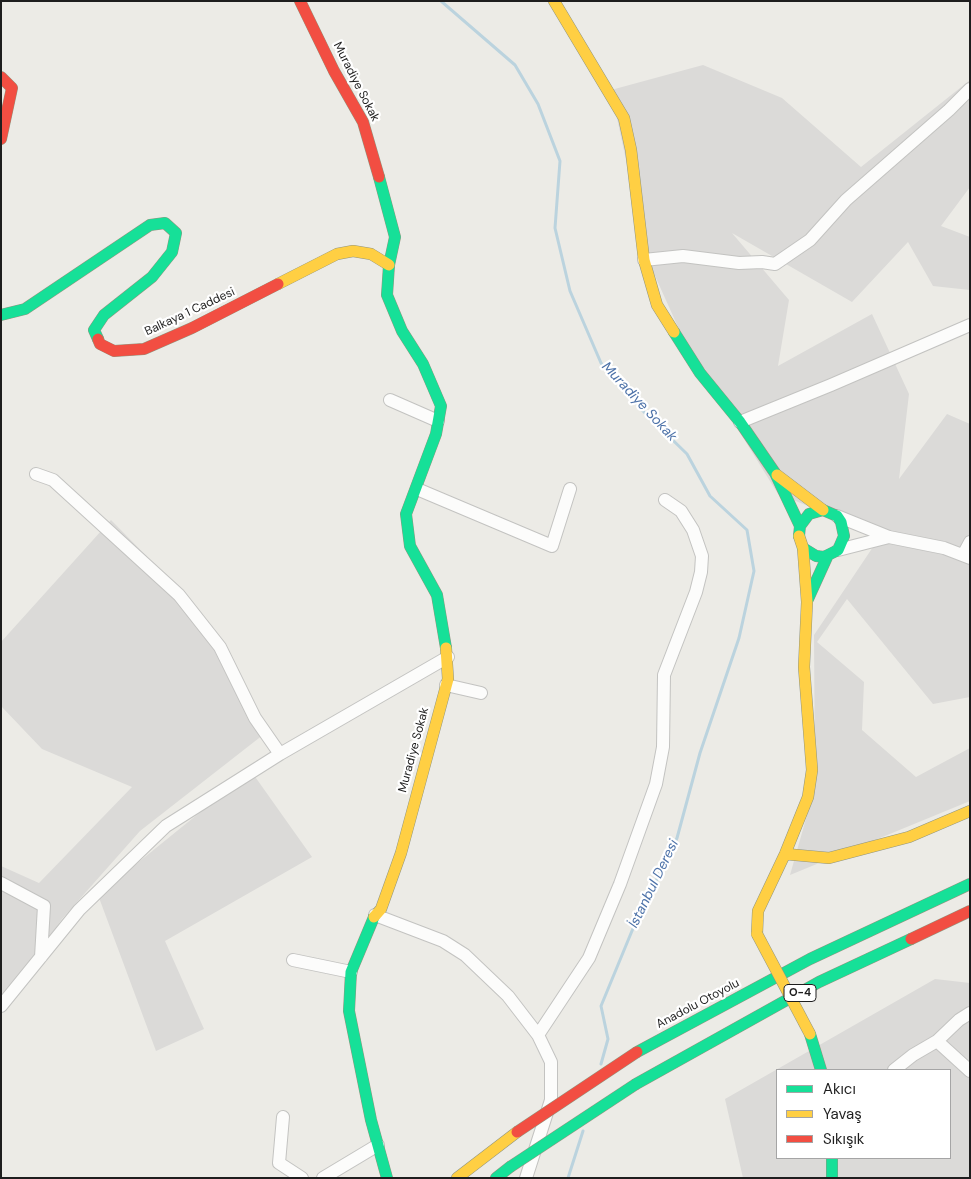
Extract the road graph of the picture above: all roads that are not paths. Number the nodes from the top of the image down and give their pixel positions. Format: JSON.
{"nodes":[{"id":1,"x":300,"y":1,"type":"edge"},
{"id":2,"x":554,"y":1,"type":"edge"},
{"id":3,"x":1,"y":77,"type":"edge"},
{"id":4,"x":970,"y":89,"type":"edge"},
{"id":5,"x":1,"y":139,"type":"edge"},
{"id":6,"x":644,"y":260,"type":"junction"},
{"id":7,"x":389,"y":265,"type":"junction"},
{"id":8,"x":1,"y":316,"type":"edge"},
{"id":9,"x":970,"y":325,"type":"edge"},
{"id":10,"x":390,"y":400,"type":"dead end"},
{"id":11,"x":438,"y":421,"type":"junction"},
{"id":12,"x":740,"y":422,"type":"junction"},
{"id":13,"x":775,"y":473,"type":"junction"},
{"id":14,"x":36,"y":474,"type":"dead end"},
{"id":15,"x":417,"y":489,"type":"junction"},
{"id":16,"x":570,"y":489,"type":"dead end"},
{"id":17,"x":665,"y":500,"type":"dead end"},
{"id":18,"x":823,"y":510,"type":"junction"},
{"id":19,"x":836,"y":516,"type":"junction"},
{"id":20,"x":800,"y":526,"type":"junction"},
{"id":21,"x":889,"y":537,"type":"junction"},
{"id":22,"x":970,"y":542,"type":"edge"},
{"id":23,"x":803,"y":548,"type":"junction"},
{"id":24,"x":833,"y":553,"type":"junction"},
{"id":25,"x":967,"y":556,"type":"edge"},
{"id":26,"x":807,"y":602,"type":"junction"},
{"id":27,"x":448,"y":657,"type":"junction"},
{"id":28,"x":446,"y":685,"type":"junction"},
{"id":29,"x":481,"y":693,"type":"dead end"},
{"id":30,"x":280,"y":754,"type":"junction"},
{"id":31,"x":970,"y":811,"type":"edge"},
{"id":32,"x":785,"y":854,"type":"junction"},
{"id":33,"x":1,"y":883,"type":"edge"},
{"id":34,"x":970,"y":884,"type":"edge"},
{"id":35,"x":970,"y":911,"type":"edge"},
{"id":36,"x":374,"y":915,"type":"junction"},
{"id":37,"x":41,"y":957,"type":"junction"},
{"id":38,"x":293,"y":960,"type":"dead end"},
{"id":39,"x":351,"y":972,"type":"junction"},
{"id":40,"x":1,"y":1006,"type":"edge"},
{"id":41,"x":970,"y":1013,"type":"edge"},
{"id":42,"x":538,"y":1036,"type":"junction"},
{"id":43,"x":937,"y":1041,"type":"junction"},
{"id":44,"x":821,"y":1069,"type":"edge"},
{"id":45,"x":895,"y":1069,"type":"edge"},
{"id":46,"x":970,"y":1070,"type":"edge"},
{"id":47,"x":283,"y":1117,"type":"dead end"},
{"id":48,"x":378,"y":1145,"type":"junction"},
{"id":49,"x":832,"y":1159,"type":"edge"},
{"id":50,"x":302,"y":1178,"type":"edge"},
{"id":51,"x":323,"y":1178,"type":"edge"},
{"id":52,"x":387,"y":1178,"type":"edge"},
{"id":53,"x":457,"y":1178,"type":"edge"},
{"id":54,"x":496,"y":1178,"type":"edge"},
{"id":55,"x":526,"y":1178,"type":"edge"},
{"id":56,"x":832,"y":1178,"type":"edge"}],
"edges":[{"from":1,"to":7,"type":"main road","name":"Muradiye Sokak"},
{"from":2,"to":6,"type":"main road"},
{"from":3,"to":5,"type":"main road"},
{"from":4,"to":6,"type":"street"},
{"from":6,"to":12,"type":"main road"},
{"from":7,"to":8,"type":"main road","name":"Balkaya 1 Caddesi"},
{"from":7,"to":11,"type":"main road","name":"Muradiye Sokak"},
{"from":9,"to":12,"type":"street"},
{"from":10,"to":11,"type":"street"},
{"from":11,"to":15,"type":"main road","name":"Muradiye Sokak"},
{"from":12,"to":13,"type":"main road"},
{"from":13,"to":18,"type":"main road"},
{"from":13,"to":20,"type":"main road"},
{"from":14,"to":30,"type":"street"},
{"from":15,"to":16,"type":"street"},
{"from":15,"to":27,"type":"main road","name":"Muradiye Sokak"},
{"from":17,"to":42,"type":"street"},
{"from":18,"to":19,"type":"main road"},
{"from":18,"to":20,"type":"main road"},
{"from":19,"to":21,"type":"street"},
{"from":19,"to":24,"type":"main road"},
{"from":20,"to":23,"type":"main road"},
{"from":21,"to":24,"type":"street"},
{"from":21,"to":25,"type":"street"},
{"from":22,"to":25,"type":"street"},
{"from":23,"to":24,"type":"main road"},
{"from":23,"to":26,"type":"main road"},
{"from":24,"to":26,"type":"main road"},
{"from":26,"to":32,"type":"main road"},
{"from":27,"to":28,"type":"main road","name":"Muradiye Sokak"},
{"from":27,"to":30,"type":"street"},
{"from":28,"to":29,"type":"street"},
{"from":28,"to":36,"type":"main road","name":"Muradiye Sokak"},
{"from":30,"to":37,"type":"street"},
{"from":31,"to":32,"type":"main road"},
{"from":32,"to":44,"type":"main road","bridge":true},
{"from":33,"to":37,"type":"street"},
{"from":34,"to":53,"type":"main road","name":"Anadolu Otoyolu","number":"O-4","bridge":true},
{"from":35,"to":54,"type":"main road","number":"O-4","bridge":true},
{"from":36,"to":39,"type":"main road","name":"Muradiye Sokak"},
{"from":36,"to":42,"type":"street"},
{"from":37,"to":40,"type":"street"},
{"from":38,"to":39,"type":"street"},
{"from":39,"to":48,"type":"main road","name":"Muradiye Sokak"},
{"from":41,"to":43,"type":"street"},
{"from":42,"to":55,"type":"street"},
{"from":43,"to":45,"type":"street"},
{"from":43,"to":46,"type":"street"},
{"from":47,"to":50,"type":"street"},
{"from":48,"to":51,"type":"street"},
{"from":48,"to":52,"type":"main road","name":"Muradiye Sokak"},
{"from":49,"to":56,"type":"main road"}]}
